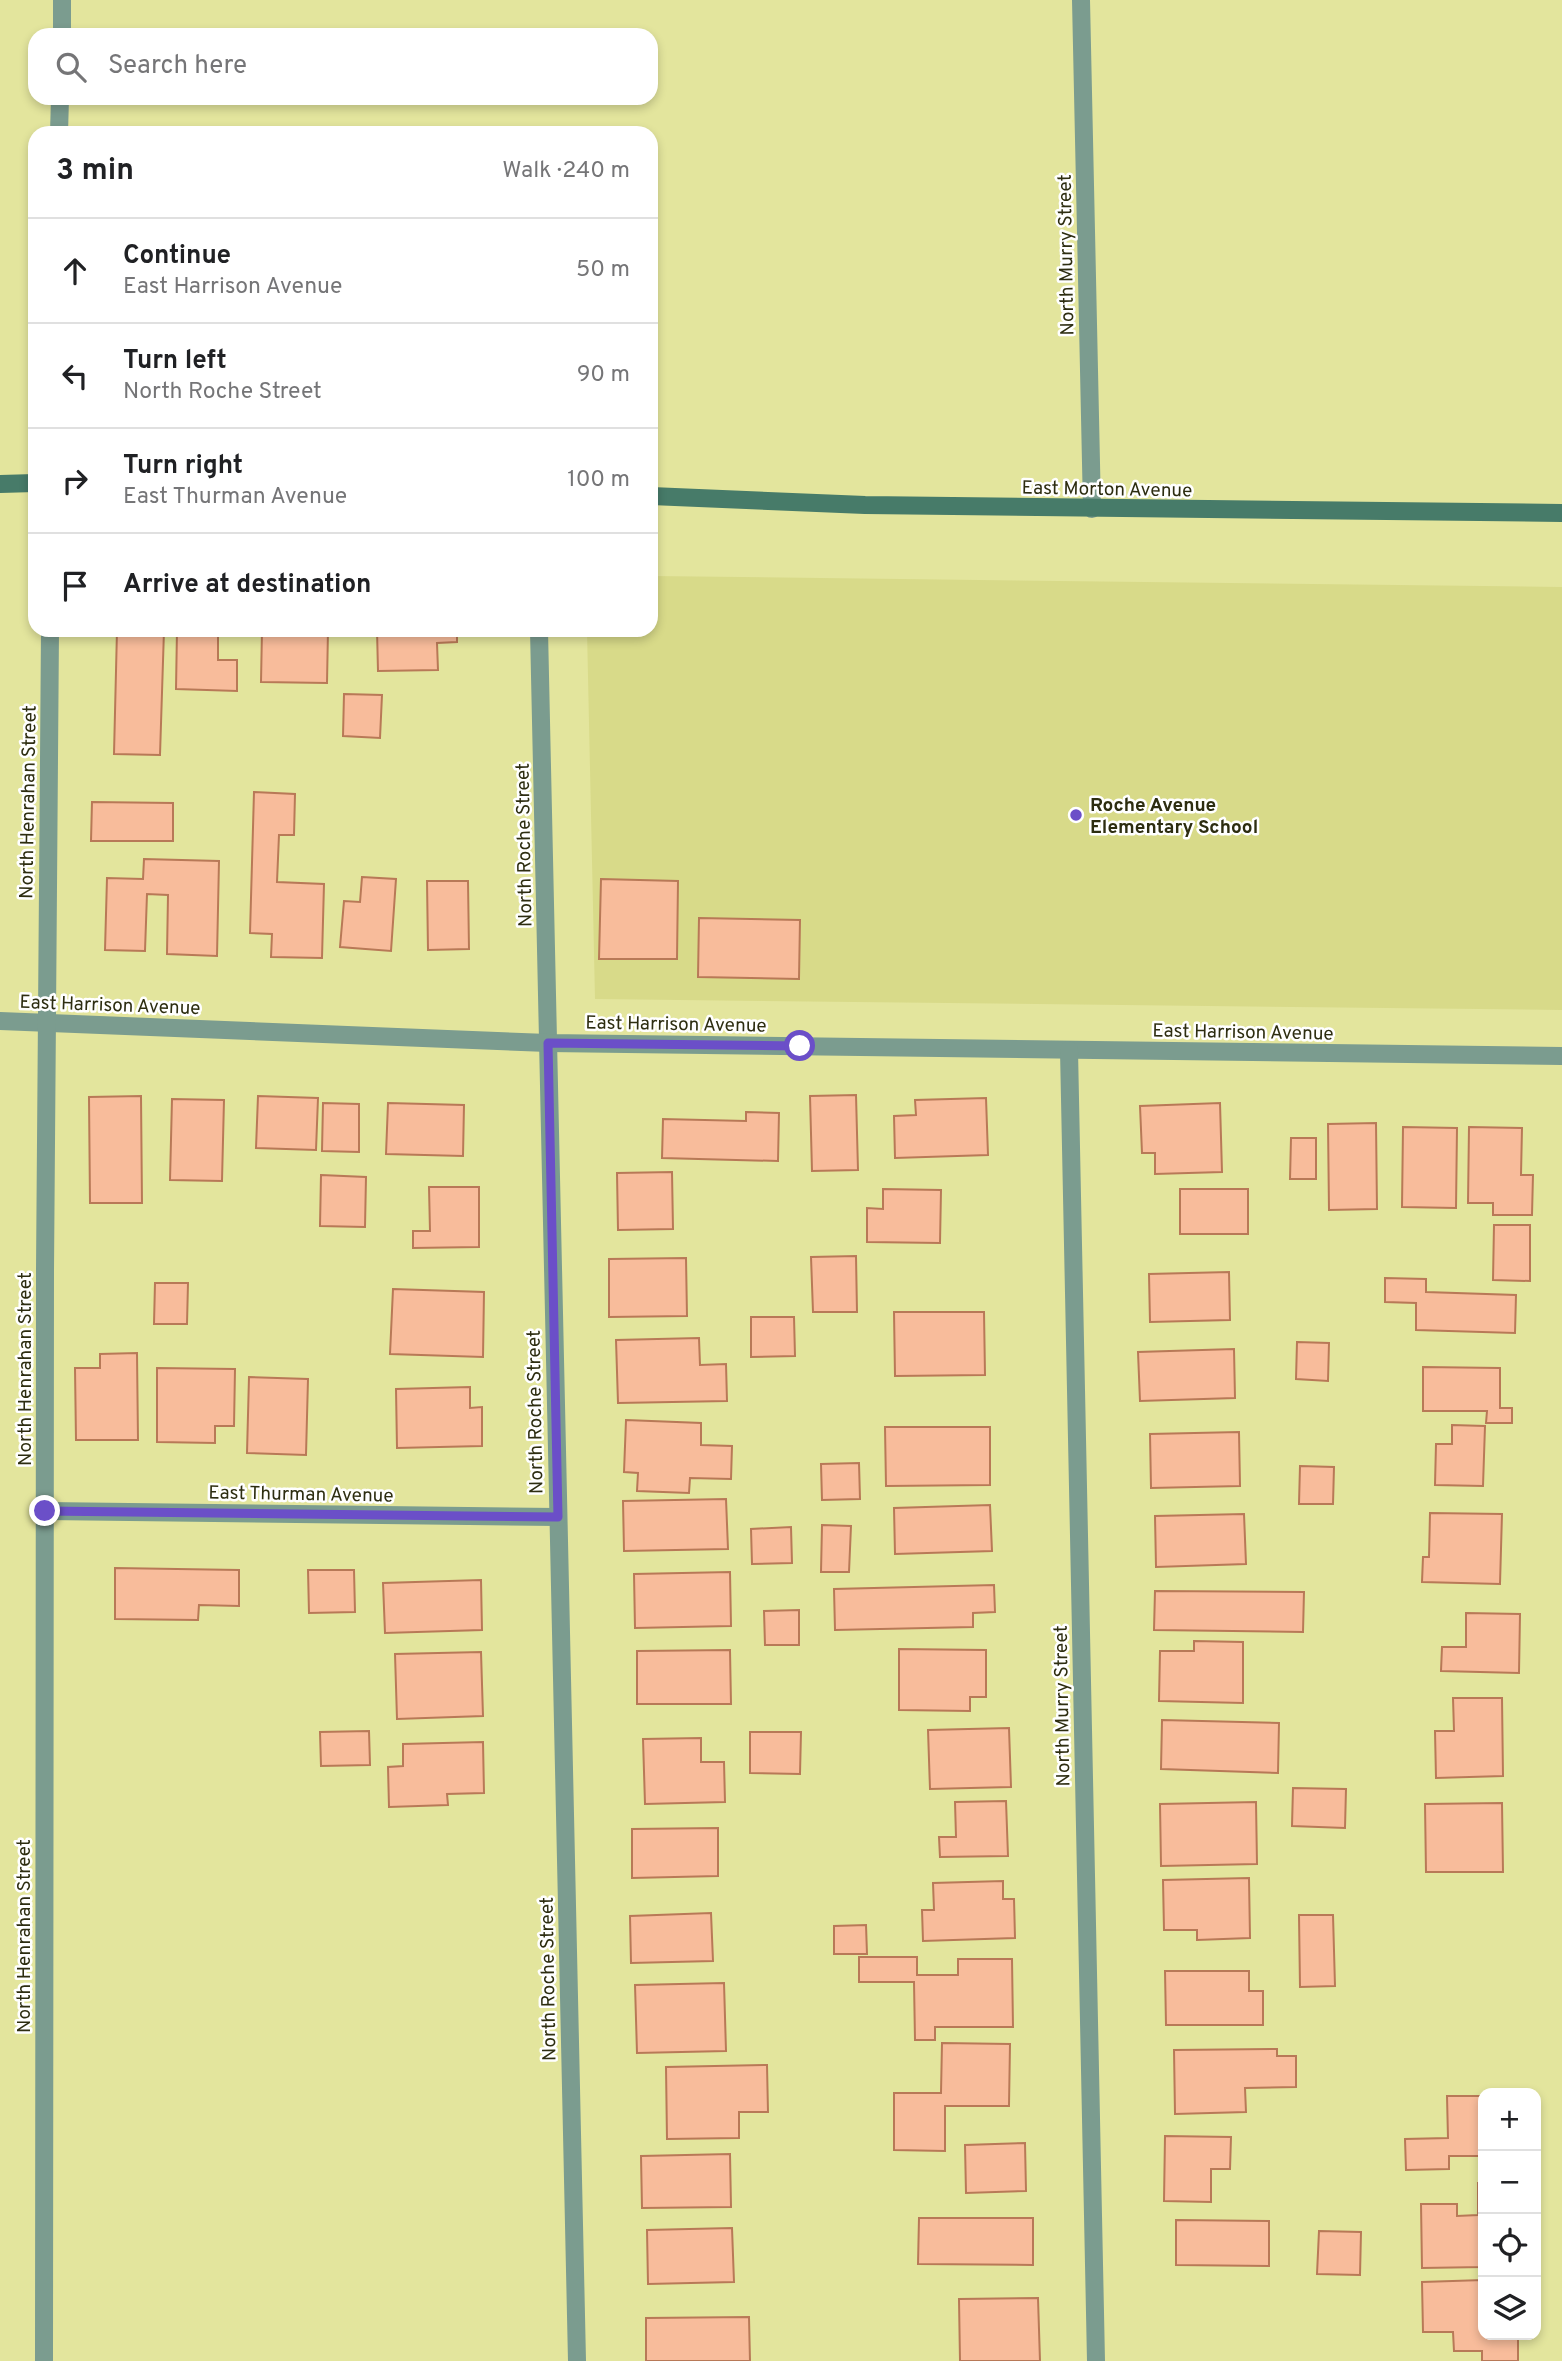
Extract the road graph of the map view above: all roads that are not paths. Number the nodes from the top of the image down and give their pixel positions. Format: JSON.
{"nodes":[{"id":1,"x":62,"y":0,"type":"edge"},
{"id":2,"x":1081,"y":0,"type":"edge"},
{"id":3,"x":62,"y":28,"type":"edge"},
{"id":4,"x":60,"y":105,"type":"edge"},
{"id":5,"x":59,"y":126,"type":"edge"},
{"id":6,"x":28,"y":483,"type":"edge"},
{"id":7,"x":0,"y":484,"type":"edge"},
{"id":8,"x":658,"y":496,"type":"edge"},
{"id":9,"x":1092,"y":509,"type":"junction"},
{"id":10,"x":1562,"y":513,"type":"edge"},
{"id":11,"x":50,"y":637,"type":"edge"},
{"id":12,"x":539,"y":637,"type":"edge"},
{"id":13,"x":0,"y":1021,"type":"edge"},
{"id":14,"x":46,"y":1022,"type":"junction"},
{"id":15,"x":548,"y":1043,"type":"junction"},
{"id":16,"x":1069,"y":1050,"type":"junction"},
{"id":17,"x":1562,"y":1056,"type":"edge"},
{"id":18,"x":45,"y":1511,"type":"junction"},
{"id":19,"x":558,"y":1517,"type":"junction"},
{"id":20,"x":44,"y":2361,"type":"edge"},
{"id":21,"x":577,"y":2361,"type":"edge"},
{"id":22,"x":1096,"y":2361,"type":"edge"}],
"edges":[{"from":1,"to":3,"type":"street"},
{"from":2,"to":9,"type":"street","name":"North Murry Street"},
{"from":4,"to":5,"type":"street"},
{"from":6,"to":7,"type":"main road"},
{"from":8,"to":9,"type":"main road","name":"East Morton Avenue"},
{"from":9,"to":10,"type":"main road","name":"East Morton Avenue"},
{"from":11,"to":14,"type":"street","name":"North Henrahan Street"},
{"from":12,"to":15,"type":"street","name":"North Roche Street"},
{"from":13,"to":14,"type":"street","name":"East Harrison Avenue"},
{"from":14,"to":15,"type":"street","name":"East Harrison Avenue"},
{"from":14,"to":18,"type":"street","name":"North Henrahan Street"},
{"from":15,"to":16,"type":"street","name":"East Harrison Avenue"},
{"from":15,"to":19,"type":"street","name":"North Roche Street"},
{"from":16,"to":17,"type":"street","name":"East Harrison Avenue"},
{"from":16,"to":22,"type":"street","name":"North Murry Street"},
{"from":18,"to":19,"type":"street","name":"East Thurman Avenue"},
{"from":18,"to":20,"type":"street","name":"North Henrahan Street"},
{"from":19,"to":21,"type":"street","name":"North Roche Street"}]}
